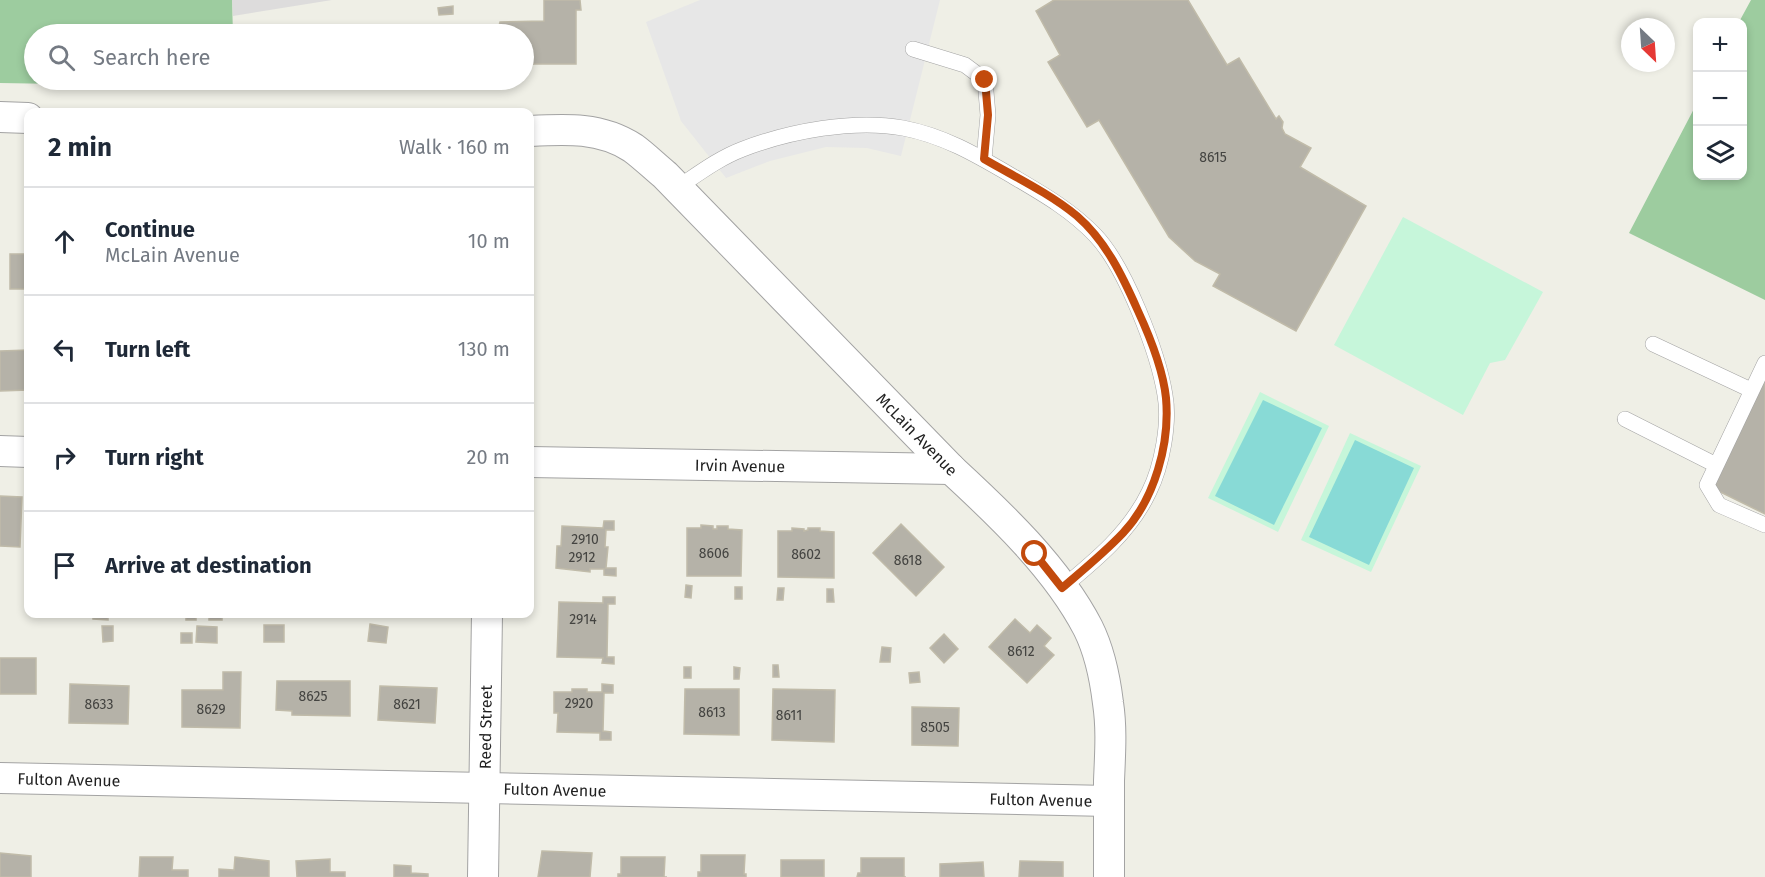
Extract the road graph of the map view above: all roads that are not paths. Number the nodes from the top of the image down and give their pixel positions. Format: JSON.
{"nodes":[{"id":1,"x":913,"y":49,"type":"dead end"},
{"id":2,"x":0,"y":117,"type":"edge"},
{"id":3,"x":24,"y":118,"type":"edge"},
{"id":4,"x":534,"y":131,"type":"edge"},
{"id":5,"x":984,"y":159,"type":"junction"},
{"id":6,"x":677,"y":188,"type":"junction"},
{"id":7,"x":1653,"y":344,"type":"dead end"},
{"id":8,"x":1765,"y":363,"type":"edge"},
{"id":9,"x":1752,"y":390,"type":"junction"},
{"id":10,"x":1625,"y":419,"type":"dead end"},
{"id":11,"x":0,"y":451,"type":"edge"},
{"id":12,"x":24,"y":452,"type":"edge"},
{"id":13,"x":534,"y":462,"type":"edge"},
{"id":14,"x":1716,"y":465,"type":"junction"},
{"id":15,"x":951,"y":469,"type":"junction"},
{"id":16,"x":1765,"y":525,"type":"edge"},
{"id":17,"x":1062,"y":588,"type":"junction"},
{"id":18,"x":488,"y":618,"type":"edge"},
{"id":19,"x":0,"y":778,"type":"edge"},
{"id":20,"x":485,"y":788,"type":"junction"},
{"id":21,"x":1109,"y":801,"type":"junction"},
{"id":22,"x":483,"y":877,"type":"edge"},
{"id":23,"x":1109,"y":877,"type":"edge"}],
"edges":[{"from":1,"to":5,"type":"lane"},
{"from":2,"to":3,"type":"street"},
{"from":4,"to":6,"type":"street","name":"McLain Avenue"},
{"from":5,"to":6,"type":"lane"},
{"from":5,"to":17,"type":"lane"},
{"from":6,"to":15,"type":"street","name":"McLain Avenue"},
{"from":7,"to":9,"type":"lane"},
{"from":8,"to":9,"type":"lane"},
{"from":9,"to":14,"type":"lane"},
{"from":10,"to":14,"type":"lane"},
{"from":11,"to":12,"type":"street"},
{"from":13,"to":15,"type":"street","name":"Irvin Avenue"},
{"from":14,"to":16,"type":"lane"},
{"from":15,"to":17,"type":"street","name":"McLain Avenue"},
{"from":17,"to":21,"type":"street","name":"McLain Avenue"},
{"from":18,"to":20,"type":"street","name":"Reed Street"},
{"from":19,"to":20,"type":"street","name":"Fulton Avenue"},
{"from":20,"to":21,"type":"street","name":"Fulton Avenue"},
{"from":20,"to":22,"type":"street","name":"Reed Street"},
{"from":21,"to":23,"type":"street","name":"McLain Avenue"}]}
